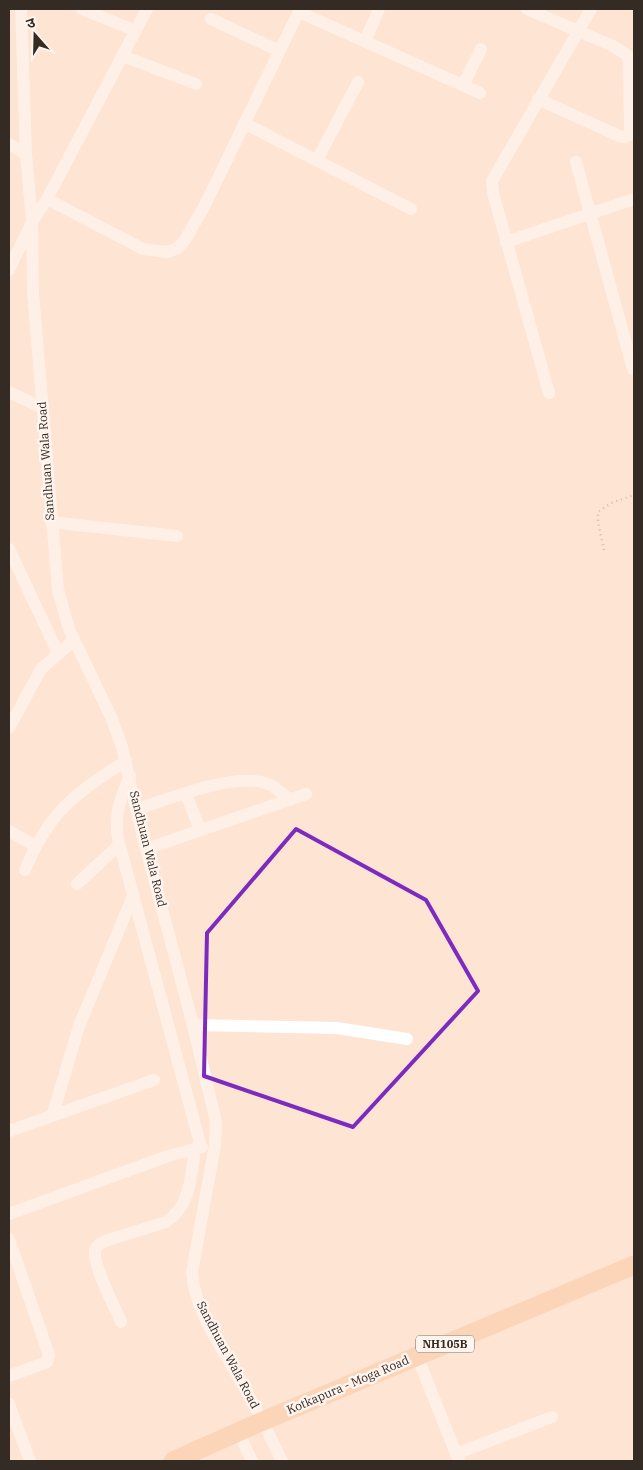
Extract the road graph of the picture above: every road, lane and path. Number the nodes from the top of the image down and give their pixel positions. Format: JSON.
{"nodes":[{"id":1,"x":21,"y":9,"type":"edge"},
{"id":2,"x":82,"y":9,"type":"edge"},
{"id":3,"x":148,"y":9,"type":"edge"},
{"id":4,"x":379,"y":9,"type":"edge"},
{"id":5,"x":528,"y":9,"type":"edge"},
{"id":6,"x":591,"y":9,"type":"edge"},
{"id":7,"x":300,"y":10,"type":"edge"},
{"id":8,"x":212,"y":19,"type":"dead end"},
{"id":9,"x":578,"y":30,"type":"junction"},
{"id":10,"x":136,"y":31,"type":"junction"},
{"id":11,"x":364,"y":41,"type":"junction"},
{"id":12,"x":481,"y":49,"type":"dead end"},
{"id":13,"x":279,"y":51,"type":"junction"},
{"id":14,"x":123,"y":56,"type":"junction"},
{"id":15,"x":358,"y":82,"type":"dead end"},
{"id":16,"x":196,"y":84,"type":"dead end"},
{"id":17,"x":463,"y":85,"type":"junction"},
{"id":18,"x":480,"y":93,"type":"dead end"},
{"id":19,"x":538,"y":100,"type":"junction"},
{"id":20,"x":244,"y":123,"type":"junction"},
{"id":21,"x":9,"y":144,"type":"edge"},
{"id":22,"x":26,"y":154,"type":"junction"},
{"id":23,"x":317,"y":160,"type":"junction"},
{"id":24,"x":576,"y":162,"type":"dead end"},
{"id":25,"x":47,"y":199,"type":"junction"},
{"id":26,"x":634,"y":199,"type":"edge"},
{"id":27,"x":411,"y":208,"type":"dead end"},
{"id":28,"x":590,"y":215,"type":"junction"},
{"id":29,"x":32,"y":222,"type":"junction"},
{"id":30,"x":506,"y":242,"type":"junction"},
{"id":31,"x":9,"y":270,"type":"edge"},
{"id":32,"x":633,"y":369,"type":"edge"},
{"id":33,"x":9,"y":392,"type":"edge"},
{"id":34,"x":549,"y":393,"type":"dead end"},
{"id":35,"x":43,"y":408,"type":"junction"},
{"id":36,"x":634,"y":494,"type":"edge"},
{"id":37,"x":51,"y":522,"type":"junction"},
{"id":38,"x":177,"y":536,"type":"dead end"},
{"id":39,"x":9,"y":549,"type":"edge"},
{"id":40,"x":604,"y":550,"type":"dead end"},
{"id":41,"x":74,"y":640,"type":"junction"},
{"id":42,"x":58,"y":653,"type":"junction"},
{"id":43,"x":9,"y":728,"type":"edge"},
{"id":44,"x":126,"y":761,"type":"junction"},
{"id":45,"x":130,"y":776,"type":"junction"},
{"id":46,"x":186,"y":794,"type":"junction"},
{"id":47,"x":306,"y":794,"type":"dead end"},
{"id":48,"x":290,"y":800,"type":"junction"},
{"id":49,"x":136,"y":809,"type":"junction"},
{"id":50,"x":200,"y":830,"type":"junction"},
{"id":51,"x":9,"y":831,"type":"edge"},
{"id":52,"x":119,"y":845,"type":"junction"},
{"id":53,"x":35,"y":846,"type":"junction"},
{"id":54,"x":146,"y":848,"type":"junction"},
{"id":55,"x":25,"y":870,"type":"dead end"},
{"id":56,"x":77,"y":884,"type":"dead end"},
{"id":57,"x":133,"y":896,"type":"junction"},
{"id":58,"x":193,"y":1025,"type":"junction"},
{"id":59,"x":407,"y":1039,"type":"dead end"},
{"id":60,"x":154,"y":1080,"type":"dead end"},
{"id":61,"x":53,"y":1114,"type":"junction"},
{"id":62,"x":9,"y":1131,"type":"edge"},
{"id":63,"x":215,"y":1145,"type":"junction"},
{"id":64,"x":198,"y":1148,"type":"junction"},
{"id":65,"x":9,"y":1214,"type":"edge"},
{"id":66,"x":9,"y":1239,"type":"edge"},
{"id":67,"x":634,"y":1265,"type":"edge"},
{"id":68,"x":120,"y":1322,"type":"dead end"},
{"id":69,"x":417,"y":1356,"type":"junction"},
{"id":70,"x":9,"y":1376,"type":"edge"},
{"id":71,"x":9,"y":1404,"type":"edge"},
{"id":72,"x":552,"y":1417,"type":"dead end"},
{"id":73,"x":249,"y":1427,"type":"junction"},
{"id":74,"x":457,"y":1458,"type":"edge"},
{"id":75,"x":30,"y":1461,"type":"edge"},
{"id":76,"x":173,"y":1461,"type":"edge"},
{"id":77,"x":252,"y":1461,"type":"edge"},
{"id":78,"x":282,"y":1461,"type":"edge"}],
"edges":[{"from":1,"to":22,"type":"street","name":"Sandhuan Wala Road"},
{"from":2,"to":10,"type":"street"},
{"from":3,"to":10,"type":"street"},
{"from":4,"to":11,"type":"street"},
{"from":5,"to":9,"type":"street"},
{"from":6,"to":9,"type":"street"},
{"from":7,"to":11,"type":"street"},
{"from":7,"to":13,"type":"street"},
{"from":8,"to":13,"type":"street"},
{"from":9,"to":19,"type":"street"},
{"from":9,"to":19,"type":"street"},
{"from":10,"to":14,"type":"street"},
{"from":11,"to":17,"type":"street"},
{"from":12,"to":17,"type":"street"},
{"from":13,"to":20,"type":"street"},
{"from":14,"to":16,"type":"street"},
{"from":14,"to":25,"type":"street"},
{"from":15,"to":23,"type":"street"},
{"from":17,"to":18,"type":"street"},
{"from":19,"to":30,"type":"street"},
{"from":20,"to":23,"type":"street"},
{"from":20,"to":25,"type":"street"},
{"from":21,"to":22,"type":"street"},
{"from":22,"to":29,"type":"street","name":"Sandhuan Wala Road"},
{"from":23,"to":27,"type":"street"},
{"from":24,"to":28,"type":"street"},
{"from":25,"to":29,"type":"street"},
{"from":26,"to":28,"type":"street"},
{"from":28,"to":30,"type":"street"},
{"from":28,"to":32,"type":"street"},
{"from":29,"to":31,"type":"street"},
{"from":29,"to":35,"type":"street","name":"Sandhuan Wala Road"},
{"from":30,"to":34,"type":"street"},
{"from":33,"to":35,"type":"street"},
{"from":35,"to":37,"type":"street","name":"Sandhuan Wala Road"},
{"from":36,"to":40,"type":"path"},
{"from":37,"to":38,"type":"street"},
{"from":37,"to":41,"type":"street","name":"Sandhuan Wala Road"},
{"from":39,"to":42,"type":"street"},
{"from":41,"to":42,"type":"street"},
{"from":41,"to":44,"type":"street","name":"Sandhuan Wala Road"},
{"from":42,"to":43,"type":"street"},
{"from":44,"to":45,"type":"street","name":"Sandhuan Wala Road"},
{"from":44,"to":53,"type":"street"},
{"from":45,"to":49,"type":"street","name":"Sandhuan Wala Road"},
{"from":45,"to":52,"type":"street"},
{"from":46,"to":48,"type":"street"},
{"from":46,"to":49,"type":"street"},
{"from":46,"to":50,"type":"street"},
{"from":47,"to":48,"type":"street"},
{"from":48,"to":50,"type":"street"},
{"from":49,"to":54,"type":"street","name":"Sandhuan Wala Road"},
{"from":50,"to":54,"type":"street"},
{"from":51,"to":53,"type":"street"},
{"from":52,"to":56,"type":"street"},
{"from":52,"to":57,"type":"street"},
{"from":53,"to":55,"type":"street"},
{"from":54,"to":58,"type":"street","name":"Sandhuan Wala Road"},
{"from":57,"to":61,"type":"street"},
{"from":57,"to":64,"type":"street"},
{"from":58,"to":59,"type":"street"},
{"from":58,"to":63,"type":"street","name":"Sandhuan Wala Road"},
{"from":60,"to":61,"type":"street"},
{"from":61,"to":62,"type":"street"},
{"from":63,"to":64,"type":"street"},
{"from":63,"to":73,"type":"street","name":"Sandhuan Wala Road"},
{"from":64,"to":65,"type":"street"},
{"from":64,"to":68,"type":"street"},
{"from":66,"to":70,"type":"street"},
{"from":67,"to":69,"type":"highway","name":"Kotkapura - Moga Road","number":"NH105B"},
{"from":69,"to":73,"type":"highway","name":"Kotkapura - Moga Road","number":"NH105B"},
{"from":69,"to":74,"type":"street"},
{"from":71,"to":75,"type":"street"},
{"from":72,"to":74,"type":"street"},
{"from":73,"to":76,"type":"highway","name":"Kotkapura - Moga Road","number":"NH105B"},
{"from":73,"to":77,"type":"street"},
{"from":73,"to":78,"type":"street","name":"Sandhuan Wala Road"}]}
